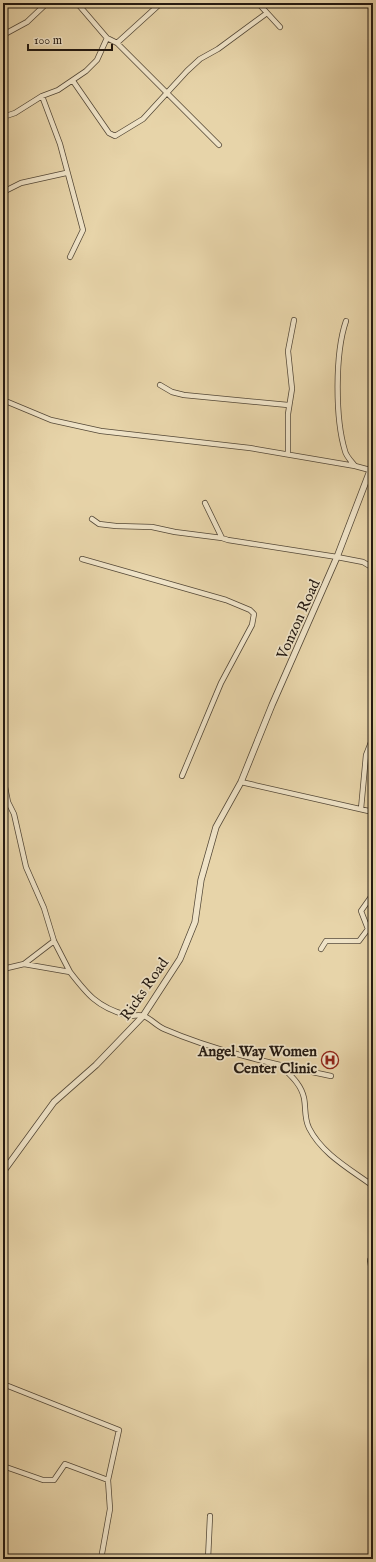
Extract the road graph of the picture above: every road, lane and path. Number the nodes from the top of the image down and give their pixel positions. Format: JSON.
{"nodes":[{"id":1,"x":47,"y":3,"type":"edge"},
{"id":2,"x":77,"y":3,"type":"edge"},
{"id":3,"x":162,"y":3,"type":"edge"},
{"id":4,"x":258,"y":3,"type":"edge"},
{"id":5,"x":267,"y":13,"type":"junction"},
{"id":6,"x":280,"y":27,"type":"dead end"},
{"id":7,"x":3,"y":35,"type":"edge"},
{"id":8,"x":107,"y":38,"type":"junction"},
{"id":9,"x":117,"y":43,"type":"junction"},
{"id":10,"x":73,"y":81,"type":"junction"},
{"id":11,"x":167,"y":93,"type":"junction"},
{"id":12,"x":42,"y":96,"type":"junction"},
{"id":13,"x":3,"y":117,"type":"edge"},
{"id":14,"x":219,"y":146,"type":"dead end"},
{"id":15,"x":66,"y":173,"type":"junction"},
{"id":16,"x":3,"y":192,"type":"edge"},
{"id":17,"x":70,"y":257,"type":"dead end"},
{"id":18,"x":294,"y":320,"type":"dead end"},
{"id":19,"x":346,"y":321,"type":"dead end"},
{"id":20,"x":160,"y":385,"type":"dead end"},
{"id":21,"x":3,"y":400,"type":"edge"},
{"id":22,"x":288,"y":405,"type":"junction"},
{"id":23,"x":288,"y":454,"type":"junction"},
{"id":24,"x":373,"y":464,"type":"edge"},
{"id":25,"x":355,"y":466,"type":"junction"},
{"id":26,"x":370,"y":470,"type":"junction"},
{"id":27,"x":205,"y":503,"type":"dead end"},
{"id":28,"x":92,"y":519,"type":"dead end"},
{"id":29,"x":222,"y":538,"type":"junction"},
{"id":30,"x":337,"y":557,"type":"junction"},
{"id":31,"x":82,"y":559,"type":"dead end"},
{"id":32,"x":373,"y":568,"type":"edge"},
{"id":33,"x":373,"y":737,"type":"edge"},
{"id":34,"x":182,"y":776,"type":"dead end"},
{"id":35,"x":3,"y":777,"type":"edge"},
{"id":36,"x":241,"y":782,"type":"junction"},
{"id":37,"x":361,"y":809,"type":"junction"},
{"id":38,"x":373,"y":812,"type":"edge"},
{"id":39,"x":373,"y":894,"type":"edge"},
{"id":40,"x":54,"y":941,"type":"junction"},
{"id":41,"x":321,"y":949,"type":"dead end"},
{"id":42,"x":24,"y":964,"type":"junction"},
{"id":43,"x":3,"y":969,"type":"edge"},
{"id":44,"x":70,"y":972,"type":"junction"},
{"id":45,"x":143,"y":1016,"type":"junction"},
{"id":46,"x":280,"y":1065,"type":"junction"},
{"id":47,"x":331,"y":1076,"type":"dead end"},
{"id":48,"x":3,"y":1172,"type":"edge"},
{"id":49,"x":373,"y":1186,"type":"edge"},
{"id":50,"x":373,"y":1255,"type":"edge"},
{"id":51,"x":373,"y":1268,"type":"edge"},
{"id":52,"x":3,"y":1384,"type":"edge"},
{"id":53,"x":3,"y":1466,"type":"edge"},
{"id":54,"x":108,"y":1480,"type":"junction"},
{"id":55,"x":210,"y":1516,"type":"dead end"},
{"id":56,"x":101,"y":1559,"type":"edge"},
{"id":57,"x":208,"y":1559,"type":"edge"}],
"edges":[{"from":1,"to":7,"type":"street"},
{"from":2,"to":8,"type":"street"},
{"from":3,"to":9,"type":"street"},
{"from":4,"to":5,"type":"street"},
{"from":5,"to":6,"type":"street"},
{"from":5,"to":11,"type":"street"},
{"from":8,"to":9,"type":"street"},
{"from":8,"to":10,"type":"street"},
{"from":9,"to":11,"type":"street"},
{"from":10,"to":11,"type":"street"},
{"from":10,"to":12,"type":"street"},
{"from":11,"to":14,"type":"street"},
{"from":12,"to":13,"type":"street"},
{"from":12,"to":15,"type":"street"},
{"from":15,"to":16,"type":"street"},
{"from":15,"to":17,"type":"street"},
{"from":18,"to":22,"type":"street"},
{"from":19,"to":25,"type":"street"},
{"from":20,"to":22,"type":"street"},
{"from":21,"to":23,"type":"street"},
{"from":22,"to":23,"type":"street"},
{"from":23,"to":25,"type":"street"},
{"from":24,"to":26,"type":"street","name":"Vonzon Road"},
{"from":25,"to":26,"type":"street"},
{"from":26,"to":30,"type":"street","name":"Vonzon Road"},
{"from":27,"to":29,"type":"street"},
{"from":28,"to":29,"type":"street"},
{"from":29,"to":30,"type":"street"},
{"from":30,"to":32,"type":"street"},
{"from":30,"to":36,"type":"street","name":"Vonzon Road"},
{"from":31,"to":34,"type":"street"},
{"from":33,"to":37,"type":"street"},
{"from":35,"to":40,"type":"street"},
{"from":36,"to":37,"type":"street"},
{"from":36,"to":45,"type":"street","name":"Ricks Road"},
{"from":37,"to":38,"type":"street"},
{"from":39,"to":41,"type":"street"},
{"from":40,"to":42,"type":"street"},
{"from":40,"to":44,"type":"street"},
{"from":42,"to":43,"type":"street"},
{"from":42,"to":44,"type":"street"},
{"from":44,"to":45,"type":"street"},
{"from":45,"to":46,"type":"street"},
{"from":45,"to":48,"type":"street","name":"Ricks Road"},
{"from":46,"to":47,"type":"street"},
{"from":46,"to":49,"type":"street"},
{"from":50,"to":51,"type":"street"},
{"from":52,"to":54,"type":"street"},
{"from":53,"to":54,"type":"street"},
{"from":54,"to":56,"type":"street"},
{"from":55,"to":57,"type":"street"}]}
